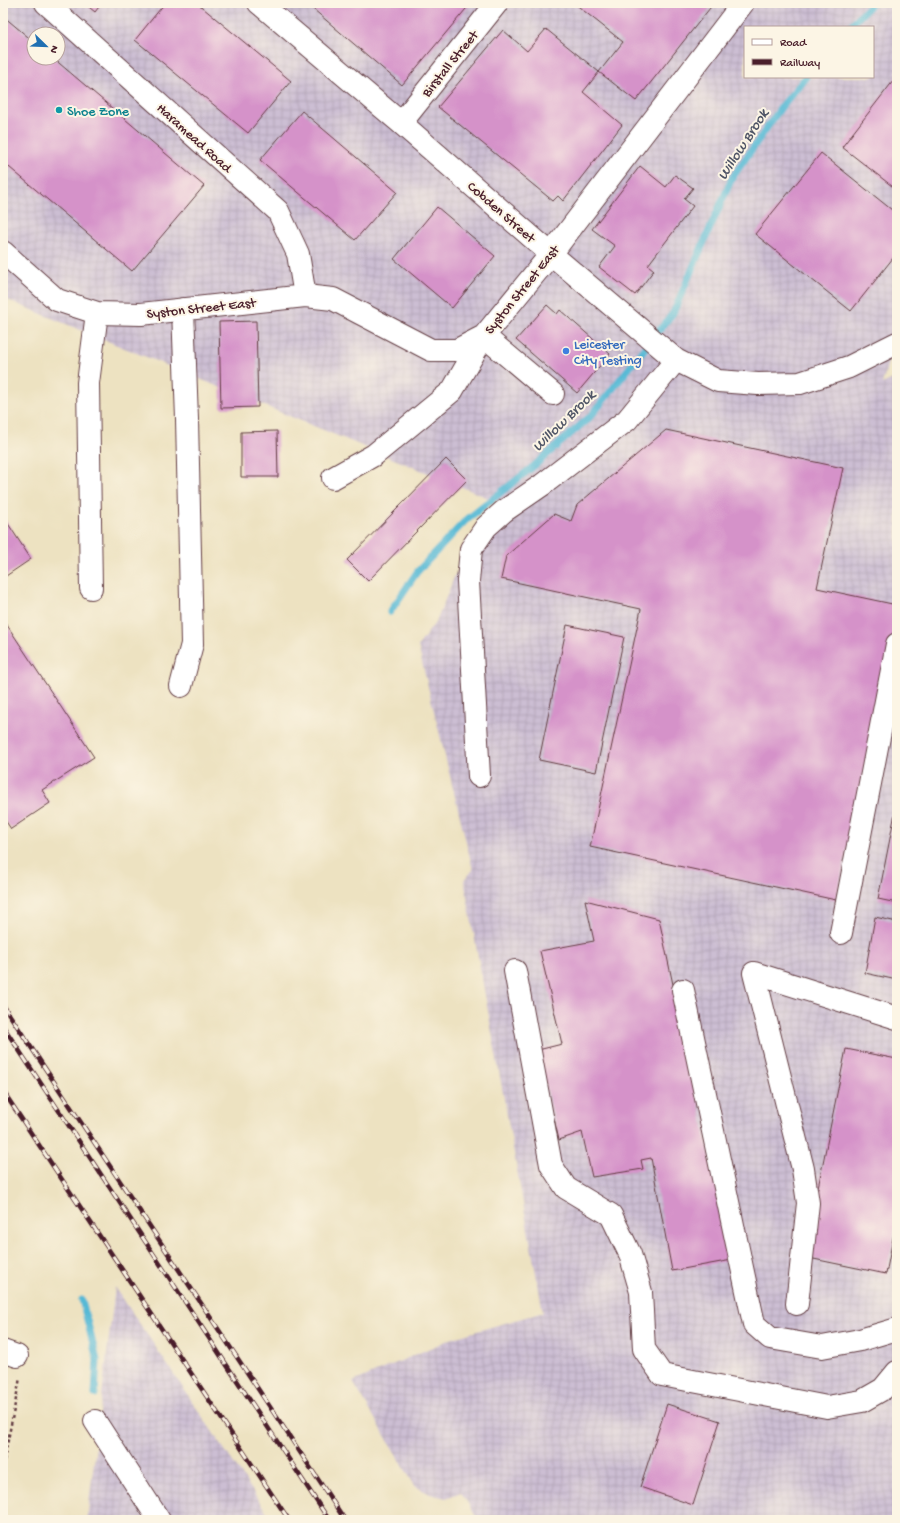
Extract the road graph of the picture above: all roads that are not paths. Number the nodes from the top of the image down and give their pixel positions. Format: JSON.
{"nodes":[{"id":1,"x":46,"y":3,"type":"edge"},
{"id":2,"x":259,"y":3,"type":"edge"},
{"id":3,"x":497,"y":3,"type":"edge"},
{"id":4,"x":743,"y":3,"type":"edge"},
{"id":5,"x":401,"y":123,"type":"junction"},
{"id":6,"x":3,"y":252,"type":"edge"},
{"id":7,"x":551,"y":254,"type":"junction"},
{"id":8,"x":305,"y":296,"type":"junction"},
{"id":9,"x":182,"y":309,"type":"junction"},
{"id":10,"x":97,"y":313,"type":"junction"},
{"id":11,"x":484,"y":336,"type":"junction"},
{"id":12,"x":896,"y":346,"type":"edge"},
{"id":13,"x":676,"y":360,"type":"junction"},
{"id":14,"x":553,"y":394,"type":"dead end"},
{"id":15,"x":333,"y":478,"type":"dead end"},
{"id":16,"x":91,"y":588,"type":"dead end"},
{"id":17,"x":897,"y":644,"type":"edge"},
{"id":18,"x":180,"y":686,"type":"dead end"},
{"id":19,"x":479,"y":776,"type":"dead end"},
{"id":20,"x":841,"y":933,"type":"dead end"},
{"id":21,"x":515,"y":971,"type":"dead end"},
{"id":22,"x":683,"y":990,"type":"dead end"},
{"id":23,"x":897,"y":1018,"type":"edge"},
{"id":24,"x":798,"y":1304,"type":"dead end"},
{"id":25,"x":897,"y":1329,"type":"edge"},
{"id":26,"x":897,"y":1372,"type":"edge"},
{"id":27,"x":96,"y":1421,"type":"dead end"},
{"id":28,"x":159,"y":1520,"type":"edge"}],
"edges":[{"from":1,"to":8,"type":"street","name":"Haramead Road"},
{"from":2,"to":5,"type":"street","name":"Cobden Street"},
{"from":3,"to":5,"type":"street","name":"Birstall Street"},
{"from":4,"to":7,"type":"street","name":"Syston Street East"},
{"from":5,"to":7,"type":"street","name":"Cobden Street"},
{"from":6,"to":10,"type":"street","name":"Syston Street East"},
{"from":7,"to":11,"type":"street","name":"Syston Street East"},
{"from":7,"to":13,"type":"street","name":"Cobden Street"},
{"from":8,"to":9,"type":"street","name":"Syston Street East"},
{"from":8,"to":11,"type":"street","name":"Syston Street East"},
{"from":9,"to":10,"type":"street","name":"Syston Street East"},
{"from":9,"to":18,"type":"street"},
{"from":10,"to":16,"type":"street"},
{"from":11,"to":14,"type":"street"},
{"from":11,"to":15,"type":"street"},
{"from":12,"to":13,"type":"street","name":"Cobden Street"},
{"from":13,"to":19,"type":"street"},
{"from":17,"to":20,"type":"street"},
{"from":21,"to":26,"type":"street"},
{"from":22,"to":25,"type":"street"},
{"from":23,"to":24,"type":"street"},
{"from":27,"to":28,"type":"street"}]}
